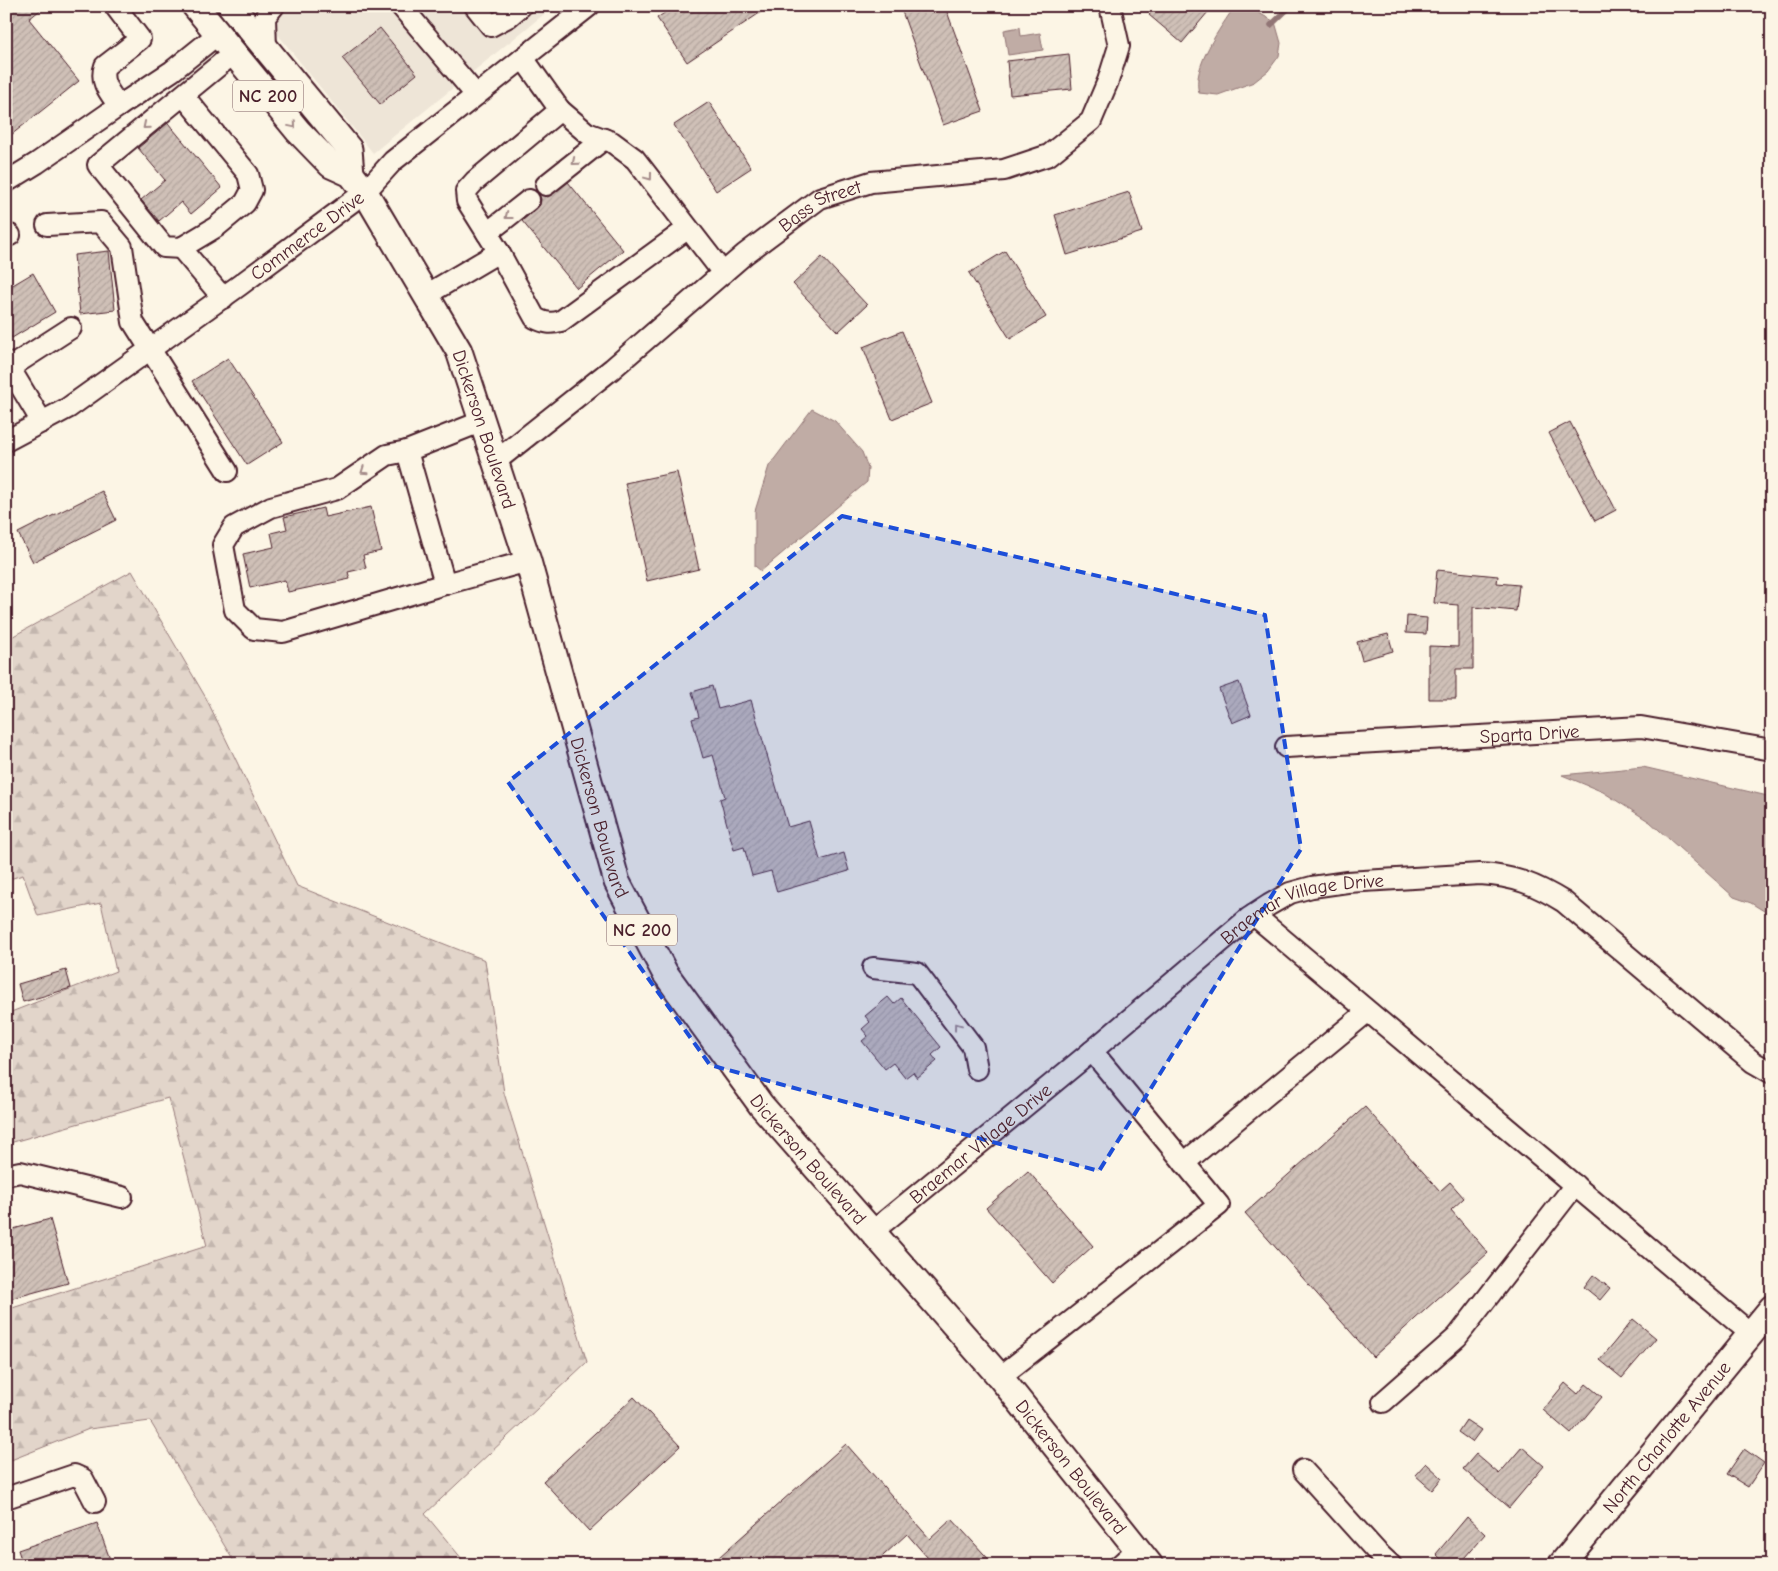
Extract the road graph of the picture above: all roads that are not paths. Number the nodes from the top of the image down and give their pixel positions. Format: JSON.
{"nodes":[{"id":1,"x":115,"y":6,"type":"edge"},
{"id":2,"x":195,"y":6,"type":"edge"},
{"id":3,"x":231,"y":6,"type":"edge"},
{"id":4,"x":274,"y":6,"type":"edge"},
{"id":5,"x":401,"y":6,"type":"edge"},
{"id":6,"x":475,"y":6,"type":"edge"},
{"id":7,"x":521,"y":6,"type":"edge"},
{"id":8,"x":589,"y":6,"type":"edge"},
{"id":9,"x":1110,"y":6,"type":"edge"},
{"id":10,"x":218,"y":34,"type":"junction"},
{"id":11,"x":266,"y":49,"type":"junction"},
{"id":12,"x":234,"y":53,"type":"junction"},
{"id":13,"x":523,"y":58,"type":"junction"},
{"id":14,"x":183,"y":95,"type":"junction"},
{"id":15,"x":476,"y":95,"type":"junction"},
{"id":16,"x":119,"y":106,"type":"junction"},
{"id":17,"x":560,"y":110,"type":"junction"},
{"id":18,"x":612,"y":143,"type":"junction"},
{"id":19,"x":6,"y":182,"type":"edge"},
{"id":20,"x":358,"y":183,"type":"junction"},
{"id":21,"x":546,"y":185,"type":"dead end"},
{"id":22,"x":529,"y":200,"type":"dead end"},
{"id":23,"x":46,"y":225,"type":"dead end"},
{"id":24,"x":688,"y":229,"type":"junction"},
{"id":25,"x":487,"y":232,"type":"junction"},
{"id":26,"x":180,"y":248,"type":"junction"},
{"id":27,"x":499,"y":252,"type":"junction"},
{"id":28,"x":723,"y":274,"type":"junction"},
{"id":29,"x":426,"y":295,"type":"junction"},
{"id":30,"x":223,"y":298,"type":"junction"},
{"id":31,"x":71,"y":328,"type":"dead end"},
{"id":32,"x":150,"y":350,"type":"junction"},
{"id":33,"x":8,"y":365,"type":"edge"},
{"id":34,"x":483,"y":421,"type":"junction"},
{"id":35,"x":42,"y":422,"type":"junction"},
{"id":36,"x":6,"y":441,"type":"edge"},
{"id":37,"x":407,"y":451,"type":"junction"},
{"id":38,"x":496,"y":461,"type":"junction"},
{"id":39,"x":227,"y":471,"type":"dead end"},
{"id":40,"x":528,"y":561,"type":"junction"},
{"id":41,"x":445,"y":584,"type":"junction"},
{"id":42,"x":1286,"y":747,"type":"dead end"},
{"id":43,"x":1772,"y":750,"type":"edge"},
{"id":44,"x":1254,"y":915,"type":"junction"},
{"id":45,"x":873,"y":968,"type":"dead end"},
{"id":46,"x":1367,"y":1012,"type":"junction"},
{"id":47,"x":1092,"y":1051,"type":"junction"},
{"id":48,"x":977,"y":1068,"type":"dead end"},
{"id":49,"x":1772,"y":1073,"type":"edge"},
{"id":50,"x":1184,"y":1163,"type":"junction"},
{"id":51,"x":6,"y":1174,"type":"edge"},
{"id":52,"x":1574,"y":1185,"type":"junction"},
{"id":53,"x":122,"y":1197,"type":"dead end"},
{"id":54,"x":872,"y":1232,"type":"junction"},
{"id":55,"x":1772,"y":1308,"type":"edge"},
{"id":56,"x":1750,"y":1332,"type":"junction"},
{"id":57,"x":1000,"y":1377,"type":"junction"},
{"id":58,"x":1383,"y":1402,"type":"dead end"},
{"id":59,"x":1303,"y":1470,"type":"dead end"},
{"id":60,"x":6,"y":1498,"type":"edge"},
{"id":61,"x":95,"y":1502,"type":"dead end"},
{"id":62,"x":1136,"y":1559,"type":"edge"},
{"id":63,"x":1391,"y":1565,"type":"edge"},
{"id":64,"x":1561,"y":1565,"type":"edge"}],
"edges":[{"from":1,"to":16,"type":"street"},
{"from":2,"to":10,"type":"main road","number":"NC 200"},
{"from":3,"to":11,"type":"main road","name":"Dickerson Boulevard","number":"NC 200"},
{"from":4,"to":11,"type":"street"},
{"from":5,"to":15,"type":"street"},
{"from":6,"to":7,"type":"street"},
{"from":8,"to":13,"type":"street","name":"Commerce Drive"},
{"from":9,"to":28,"type":"street","name":"Bass Street"},
{"from":10,"to":12,"type":"main road","number":"NC 200"},
{"from":10,"to":16,"type":"street"},
{"from":11,"to":20,"type":"main road","name":"Dickerson Boulevard","number":"NC 200"},
{"from":12,"to":14,"type":"street"},
{"from":12,"to":20,"type":"main road","number":"NC 200","one_way":true},
{"from":13,"to":15,"type":"street","name":"Commerce Drive"},
{"from":13,"to":17,"type":"street"},
{"from":14,"to":26,"type":"street"},
{"from":14,"to":26,"type":"street","one_way":true},
{"from":15,"to":20,"type":"street","name":"Commerce Drive"},
{"from":16,"to":19,"type":"street"},
{"from":17,"to":18,"type":"street"},
{"from":17,"to":25,"type":"street"},
{"from":18,"to":21,"type":"street","one_way":true},
{"from":18,"to":24,"type":"street","one_way":true},
{"from":20,"to":29,"type":"main road","name":"Dickerson Boulevard","number":"NC 200"},
{"from":20,"to":30,"type":"street","name":"Commerce Drive"},
{"from":22,"to":25,"type":"street","one_way":true},
{"from":23,"to":32,"type":"street"},
{"from":24,"to":27,"type":"street"},
{"from":24,"to":28,"type":"street"},
{"from":25,"to":27,"type":"street"},
{"from":26,"to":30,"type":"street"},
{"from":27,"to":29,"type":"street"},
{"from":28,"to":38,"type":"street","name":"Bass Street"},
{"from":29,"to":34,"type":"main road","name":"Dickerson Boulevard","number":"NC 200"},
{"from":30,"to":32,"type":"street","name":"Commerce Drive"},
{"from":31,"to":33,"type":"street"},
{"from":32,"to":35,"type":"street","name":"Commerce Drive"},
{"from":32,"to":39,"type":"street"},
{"from":33,"to":35,"type":"street"},
{"from":34,"to":37,"type":"street"},
{"from":34,"to":38,"type":"main road","name":"Dickerson Boulevard","number":"NC 200"},
{"from":35,"to":36,"type":"street","name":"Commerce Drive"},
{"from":37,"to":41,"type":"street"},
{"from":37,"to":41,"type":"street","one_way":true},
{"from":38,"to":40,"type":"main road","name":"Dickerson Boulevard","number":"NC 200"},
{"from":40,"to":41,"type":"street"},
{"from":40,"to":54,"type":"main road","name":"Dickerson Boulevard","number":"NC 200"},
{"from":42,"to":43,"type":"street","name":"Sparta Drive"},
{"from":44,"to":46,"type":"street"},
{"from":44,"to":47,"type":"street","name":"Braemar Village Drive"},
{"from":44,"to":49,"type":"street","name":"Braemar Village Drive"},
{"from":48,"to":45,"type":"street","one_way":true},
{"from":46,"to":50,"type":"street"},
{"from":46,"to":52,"type":"street"},
{"from":47,"to":50,"type":"street"},
{"from":47,"to":54,"type":"street","name":"Braemar Village Drive"},
{"from":50,"to":57,"type":"street"},
{"from":51,"to":53,"type":"street"},
{"from":52,"to":56,"type":"street"},
{"from":52,"to":58,"type":"street"},
{"from":54,"to":57,"type":"main road","name":"Dickerson Boulevard","number":"NC 200"},
{"from":55,"to":56,"type":"main road","name":"North Charlotte Avenue"},
{"from":56,"to":64,"type":"main road","name":"North Charlotte Avenue"},
{"from":57,"to":62,"type":"main road","name":"Dickerson Boulevard","number":"NC 200"},
{"from":59,"to":63,"type":"street"},
{"from":60,"to":61,"type":"street"}]}
